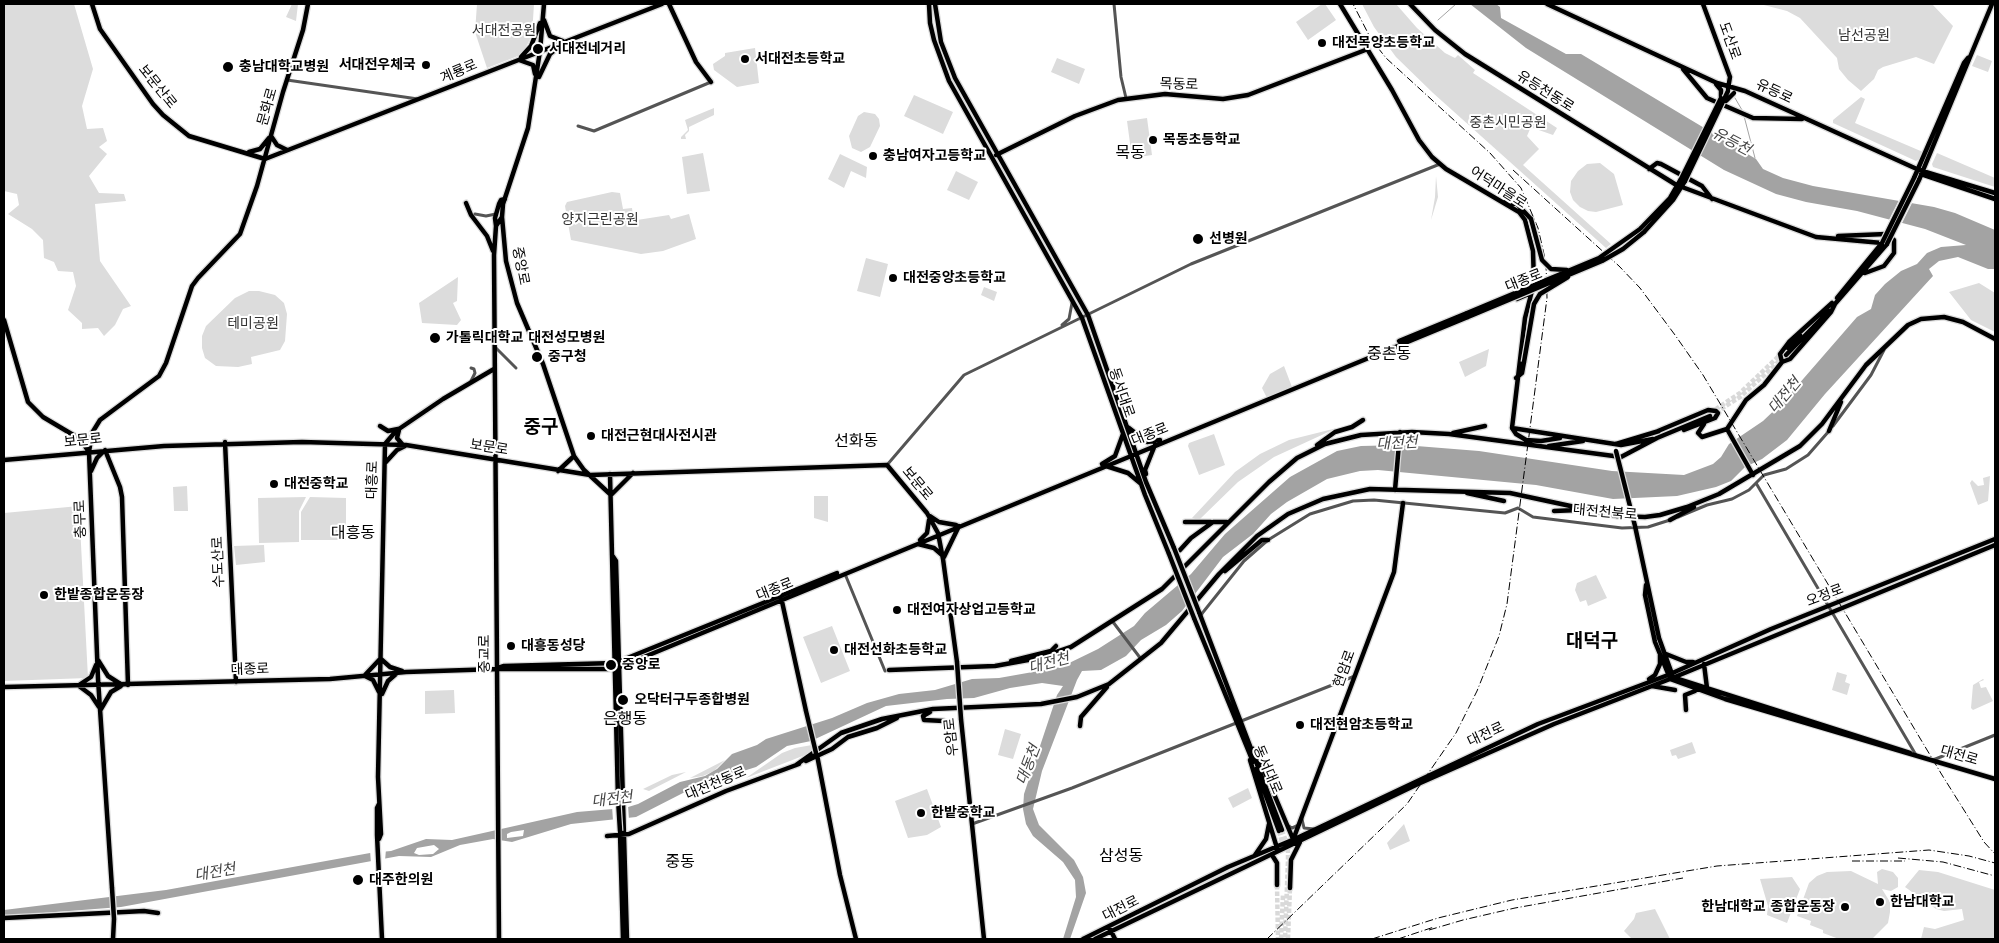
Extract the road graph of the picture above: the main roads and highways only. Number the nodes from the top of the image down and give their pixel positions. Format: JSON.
{"nodes":[{"id":1,"x":92,"y":4,"type":"edge"},
{"id":2,"x":308,"y":4,"type":"edge"},
{"id":3,"x":544,"y":4,"type":"edge"},
{"id":4,"x":662,"y":4,"type":"edge"},
{"id":5,"x":669,"y":4,"type":"edge"},
{"id":6,"x":929,"y":4,"type":"edge"},
{"id":7,"x":934,"y":4,"type":"edge"},
{"id":8,"x":1340,"y":4,"type":"edge"},
{"id":9,"x":1410,"y":4,"type":"edge"},
{"id":10,"x":1547,"y":4,"type":"edge"},
{"id":11,"x":1703,"y":4,"type":"edge"},
{"id":12,"x":1992,"y":4,"type":"edge"},
{"id":13,"x":543,"y":17,"type":"junction"},
{"id":14,"x":570,"y":40,"type":"junction"},
{"id":15,"x":1368,"y":49,"type":"junction"},
{"id":16,"x":540,"y":51,"type":"junction"},
{"id":17,"x":518,"y":60,"type":"junction"},
{"id":18,"x":1678,"y":65,"type":"junction"},
{"id":19,"x":711,"y":82,"type":"road end"},
{"id":20,"x":1716,"y":82,"type":"junction"},
{"id":21,"x":535,"y":85,"type":"junction"},
{"id":22,"x":1728,"y":88,"type":"junction"},
{"id":23,"x":1745,"y":91,"type":"junction"},
{"id":24,"x":1721,"y":98,"type":"junction"},
{"id":25,"x":1718,"y":113,"type":"junction"},
{"id":26,"x":1808,"y":120,"type":"junction"},
{"id":27,"x":271,"y":135,"type":"junction"},
{"id":28,"x":288,"y":150,"type":"junction"},
{"id":29,"x":247,"y":152,"type":"junction"},
{"id":30,"x":998,"y":154,"type":"junction"},
{"id":31,"x":992,"y":157,"type":"junction"},
{"id":32,"x":265,"y":159,"type":"junction"},
{"id":33,"x":1649,"y":169,"type":"junction"},
{"id":34,"x":1921,"y":171,"type":"junction"},
{"id":35,"x":1683,"y":180,"type":"junction"},
{"id":36,"x":1680,"y":187,"type":"junction"},
{"id":37,"x":1995,"y":193,"type":"edge"},
{"id":38,"x":505,"y":199,"type":"junction"},
{"id":39,"x":1712,"y":199,"type":"junction"},
{"id":40,"x":1995,"y":199,"type":"edge"},
{"id":41,"x":1504,"y":202,"type":"junction"},
{"id":42,"x":466,"y":203,"type":"dead end"},
{"id":43,"x":502,"y":217,"type":"junction"},
{"id":44,"x":496,"y":226,"type":"junction"},
{"id":45,"x":1831,"y":239,"type":"junction"},
{"id":46,"x":1870,"y":242,"type":"junction"},
{"id":47,"x":1884,"y":244,"type":"junction"},
{"id":48,"x":1874,"y":254,"type":"junction"},
{"id":49,"x":494,"y":255,"type":"junction"},
{"id":50,"x":1574,"y":271,"type":"junction"},
{"id":51,"x":1534,"y":283,"type":"junction"},
{"id":52,"x":1851,"y":286,"type":"junction"},
{"id":53,"x":1531,"y":293,"type":"junction"},
{"id":54,"x":1834,"y":304,"type":"junction"},
{"id":55,"x":1465,"y":316,"type":"junction"},
{"id":56,"x":4,"y":320,"type":"edge"},
{"id":57,"x":1995,"y":339,"type":"edge"},
{"id":58,"x":1785,"y":354,"type":"tunnel mouth"},
{"id":59,"x":1782,"y":362,"type":"junction"},
{"id":60,"x":494,"y":369,"type":"junction"},
{"id":61,"x":1516,"y":378,"type":"junction"},
{"id":62,"x":1843,"y":396,"type":"junction"},
{"id":63,"x":1364,"y":420,"type":"dead end"},
{"id":64,"x":1706,"y":422,"type":"junction"},
{"id":65,"x":380,"y":426,"type":"dead end"},
{"id":66,"x":1127,"y":426,"type":"junction"},
{"id":67,"x":1485,"y":426,"type":"dead end"},
{"id":68,"x":400,"y":428,"type":"junction"},
{"id":69,"x":1512,"y":428,"type":"junction"},
{"id":70,"x":1727,"y":430,"type":"junction"},
{"id":71,"x":1658,"y":431,"type":"junction"},
{"id":72,"x":1829,"y":431,"type":"road end"},
{"id":73,"x":1400,"y":432,"type":"junction"},
{"id":74,"x":1123,"y":433,"type":"junction"},
{"id":75,"x":1449,"y":434,"type":"junction"},
{"id":76,"x":1566,"y":437,"type":"junction"},
{"id":77,"x":1657,"y":438,"type":"junction"},
{"id":78,"x":1160,"y":440,"type":"junction"},
{"id":79,"x":1588,"y":440,"type":"junction"},
{"id":80,"x":226,"y":442,"type":"junction"},
{"id":81,"x":385,"y":444,"type":"junction"},
{"id":82,"x":1616,"y":444,"type":"junction"},
{"id":83,"x":1155,"y":445,"type":"junction"},
{"id":84,"x":406,"y":446,"type":"junction"},
{"id":85,"x":1542,"y":447,"type":"junction"},
{"id":86,"x":1312,"y":449,"type":"junction"},
{"id":87,"x":105,"y":450,"type":"junction"},
{"id":88,"x":89,"y":452,"type":"junction"},
{"id":89,"x":1136,"y":452,"type":"junction"},
{"id":90,"x":1130,"y":454,"type":"junction"},
{"id":91,"x":574,"y":456,"type":"junction"},
{"id":92,"x":4,"y":460,"type":"edge"},
{"id":93,"x":495,"y":460,"type":"junction"},
{"id":94,"x":385,"y":463,"type":"junction"},
{"id":95,"x":1104,"y":465,"type":"junction"},
{"id":96,"x":558,"y":471,"type":"junction"},
{"id":97,"x":90,"y":473,"type":"junction"},
{"id":98,"x":633,"y":473,"type":"junction"},
{"id":99,"x":610,"y":474,"type":"junction"},
{"id":100,"x":590,"y":475,"type":"junction"},
{"id":101,"x":1752,"y":475,"type":"junction"},
{"id":102,"x":1146,"y":482,"type":"junction"},
{"id":103,"x":1140,"y":483,"type":"junction"},
{"id":104,"x":1735,"y":485,"type":"junction"},
{"id":105,"x":1395,"y":490,"type":"junction"},
{"id":106,"x":1462,"y":491,"type":"junction"},
{"id":107,"x":610,"y":495,"type":"junction"},
{"id":108,"x":1504,"y":501,"type":"dead end"},
{"id":109,"x":1403,"y":503,"type":"road end"},
{"id":110,"x":1586,"y":509,"type":"junction"},
{"id":111,"x":1554,"y":511,"type":"dead end"},
{"id":112,"x":927,"y":514,"type":"junction"},
{"id":113,"x":1670,"y":520,"type":"road end"},
{"id":114,"x":1185,"y":522,"type":"dead end"},
{"id":115,"x":1213,"y":522,"type":"junction"},
{"id":116,"x":1227,"y":522,"type":"junction"},
{"id":117,"x":958,"y":526,"type":"junction"},
{"id":118,"x":938,"y":534,"type":"junction"},
{"id":119,"x":1268,"y":540,"type":"road end"},
{"id":120,"x":919,"y":542,"type":"junction"},
{"id":121,"x":1994,"y":543,"type":"edge"},
{"id":122,"x":1180,"y":550,"type":"dead end"},
{"id":123,"x":943,"y":559,"type":"junction"},
{"id":124,"x":1208,"y":586,"type":"junction"},
{"id":125,"x":781,"y":598,"type":"junction"},
{"id":126,"x":1056,"y":646,"type":"dead end"},
{"id":127,"x":1662,"y":654,"type":"junction"},
{"id":128,"x":381,"y":658,"type":"junction"},
{"id":129,"x":97,"y":659,"type":"junction"},
{"id":130,"x":1702,"y":662,"type":"junction"},
{"id":131,"x":617,"y":665,"type":"junction"},
{"id":132,"x":996,"y":666,"type":"junction"},
{"id":133,"x":497,"y":669,"type":"junction"},
{"id":134,"x":887,"y":670,"type":"road end"},
{"id":135,"x":406,"y":672,"type":"junction"},
{"id":136,"x":398,"y":673,"type":"junction"},
{"id":137,"x":381,"y":675,"type":"junction"},
{"id":138,"x":364,"y":676,"type":"junction"},
{"id":139,"x":1671,"y":676,"type":"junction"},
{"id":140,"x":236,"y":682,"type":"junction"},
{"id":141,"x":1109,"y":684,"type":"junction"},
{"id":142,"x":1647,"y":684,"type":"junction"},
{"id":143,"x":78,"y":685,"type":"junction"},
{"id":144,"x":125,"y":685,"type":"junction"},
{"id":145,"x":98,"y":686,"type":"junction"},
{"id":146,"x":4,"y":687,"type":"edge"},
{"id":147,"x":1707,"y":688,"type":"junction"},
{"id":148,"x":1675,"y":690,"type":"dead end"},
{"id":149,"x":1700,"y":691,"type":"junction"},
{"id":150,"x":380,"y":697,"type":"junction"},
{"id":151,"x":100,"y":710,"type":"junction"},
{"id":152,"x":933,"y":710,"type":"junction"},
{"id":153,"x":1686,"y":710,"type":"dead end"},
{"id":154,"x":903,"y":714,"type":"junction"},
{"id":155,"x":946,"y":724,"type":"dead end"},
{"id":156,"x":1080,"y":726,"type":"dead end"},
{"id":157,"x":1252,"y":749,"type":"junction"},
{"id":158,"x":1247,"y":752,"type":"junction"},
{"id":159,"x":817,"y":755,"type":"junction"},
{"id":160,"x":1916,"y":755,"type":"junction"},
{"id":161,"x":796,"y":765,"type":"junction"},
{"id":162,"x":1995,"y":779,"type":"edge"},
{"id":163,"x":1268,"y":815,"type":"junction"},
{"id":164,"x":622,"y":833,"type":"junction"},
{"id":165,"x":607,"y":836,"type":"dead end"},
{"id":166,"x":1293,"y":839,"type":"junction"},
{"id":167,"x":1300,"y":842,"type":"junction"},
{"id":168,"x":1290,"y":846,"type":"junction"},
{"id":169,"x":1277,"y":849,"type":"junction"},
{"id":170,"x":1272,"y":855,"type":"junction"},
{"id":171,"x":1252,"y":858,"type":"junction"},
{"id":172,"x":1277,"y":885,"type":"tunnel mouth"},
{"id":173,"x":1290,"y":888,"type":"tunnel mouth"},
{"id":174,"x":158,"y":913,"type":"dead end"},
{"id":175,"x":4,"y":920,"type":"edge"},
{"id":176,"x":1108,"y":930,"type":"junction"},
{"id":177,"x":113,"y":939,"type":"edge"},
{"id":178,"x":382,"y":939,"type":"edge"},
{"id":179,"x":499,"y":939,"type":"edge"},
{"id":180,"x":625,"y":939,"type":"edge"},
{"id":181,"x":856,"y":939,"type":"edge"},
{"id":182,"x":984,"y":939,"type":"edge"},
{"id":183,"x":1084,"y":939,"type":"edge"},
{"id":184,"x":1095,"y":939,"type":"edge"},
{"id":185,"x":1111,"y":939,"type":"edge"},
{"id":186,"x":1115,"y":939,"type":"edge"}],
"edges":[{"from":1,"to":29,"type":"main road","name":"보문산로"},
{"from":2,"to":27,"type":"main road","name":"문화로"},
{"from":3,"to":13,"type":"main road","name":"중앙로"},
{"from":4,"to":14,"type":"main road","name":"계룡로"},
{"from":5,"to":19,"type":"main road"},
{"from":6,"to":31,"type":"main road","name":"동서대로"},
{"from":7,"to":30,"type":"main road","name":"동서대로"},
{"from":8,"to":15,"type":"main road","name":"어덕마을로"},
{"from":9,"to":33,"type":"main road","name":"유등천동로"},
{"from":10,"to":18,"type":"main road","name":"유등로"},
{"from":11,"to":22,"type":"main road","name":"도산로"},
{"from":12,"to":34,"type":"main road"},
{"from":13,"to":14,"type":"main road"},
{"from":13,"to":16,"type":"main road","name":"중앙로"},
{"from":13,"to":17,"type":"main road"},
{"from":14,"to":16,"type":"main road","name":"계룡로"},
{"from":14,"to":21,"type":"main road"},
{"from":15,"to":30,"type":"main road","name":"목동로"},
{"from":15,"to":41,"type":"main road","name":"어덕마을로"},
{"from":16,"to":17,"type":"main road","name":"계룡로"},
{"from":16,"to":21,"type":"main road","name":"중앙로"},
{"from":17,"to":21,"type":"main road"},
{"from":17,"to":28,"type":"main road","name":"계룡로"},
{"from":18,"to":20,"type":"main road","name":"유등로"},
{"from":18,"to":26,"type":"main road"},
{"from":20,"to":22,"type":"main road","name":"유등로"},
{"from":20,"to":24,"type":"main road"},
{"from":21,"to":38,"type":"main road","name":"중앙로"},
{"from":22,"to":23,"type":"main road","name":"유등로"},
{"from":22,"to":24,"type":"main road","name":"대종로","bridge":true},
{"from":22,"to":25,"type":"main road","name":"대종로","bridge":true},
{"from":23,"to":25,"type":"main road","bridge":true},
{"from":23,"to":26,"type":"main road","name":"유등로"},
{"from":24,"to":35,"type":"main road","name":"대종로","bridge":true},
{"from":25,"to":35,"type":"main road","name":"대종로","bridge":true},
{"from":26,"to":34,"type":"main road","name":"유등로"},
{"from":27,"to":28,"type":"main road"},
{"from":27,"to":29,"type":"main road"},
{"from":27,"to":32,"type":"main road","name":"문화로"},
{"from":28,"to":32,"type":"main road","name":"계룡로"},
{"from":29,"to":32,"type":"main road","name":"보문산로"},
{"from":30,"to":31,"type":"main road","name":"목동로"},
{"from":30,"to":66,"type":"main road","name":"동서대로"},
{"from":31,"to":74,"type":"main road","name":"동서대로"},
{"from":32,"to":88,"type":"main road","name":"충무로"},
{"from":33,"to":36,"type":"main road","name":"유등천동로"},
{"from":33,"to":39,"type":"main road"},
{"from":34,"to":37,"type":"main road","name":"유등로"},
{"from":34,"to":40,"type":"main road","name":"유등로"},
{"from":34,"to":47,"type":"main road","bridge":true},
{"from":35,"to":36,"type":"main road","name":"대종로"},
{"from":36,"to":39,"type":"main road","name":"유등천동로"},
{"from":36,"to":50,"type":"main road","name":"대종로","bridge":true},
{"from":38,"to":43,"type":"main road","name":"중앙로"},
{"from":38,"to":44,"type":"main road"},
{"from":39,"to":45,"type":"main road","name":"유등천동로"},
{"from":41,"to":50,"type":"main road","bridge":true},
{"from":41,"to":51,"type":"main road","name":"어덕마을로"},
{"from":42,"to":49,"type":"main road"},
{"from":43,"to":44,"type":"main road"},
{"from":43,"to":91,"type":"main road","name":"중앙로"},
{"from":44,"to":49,"type":"main road"},
{"from":45,"to":46,"type":"main road","name":"유등천동로"},
{"from":45,"to":52,"type":"main road"},
{"from":46,"to":47,"type":"main road","name":"유등천동로"},
{"from":46,"to":48,"type":"main road"},
{"from":47,"to":48,"type":"main road"},
{"from":47,"to":52,"type":"main road"},
{"from":48,"to":54,"type":"main road"},
{"from":49,"to":60,"type":"main road"},
{"from":50,"to":55,"type":"main road","name":"대종로","bridge":true},
{"from":50,"to":61,"type":"main road","bridge":true},
{"from":51,"to":53,"type":"main road","name":"어덕마을로"},
{"from":51,"to":55,"type":"main road"},
{"from":52,"to":54,"type":"main road"},
{"from":53,"to":55,"type":"main road"},
{"from":53,"to":61,"type":"main road","name":"어덕마을로"},
{"from":54,"to":58,"type":"main road"},
{"from":54,"to":59,"type":"main road"},
{"from":54,"to":59,"type":"main road"},
{"from":55,"to":78,"type":"main road","name":"대종로"},
{"from":55,"to":83,"type":"main road","name":"대종로"},
{"from":56,"to":88,"type":"main road"},
{"from":57,"to":62,"type":"main road","name":"대전천북로"},
{"from":59,"to":70,"type":"main road"},
{"from":60,"to":68,"type":"main road","name":"대흥로"},
{"from":60,"to":93,"type":"main road","name":"중교로"},
{"from":61,"to":69,"type":"main road","name":"어덕마을로"},
{"from":62,"to":72,"type":"main road"},
{"from":62,"to":101,"type":"main road"},
{"from":63,"to":86,"type":"main road"},
{"from":64,"to":70,"type":"main road"},
{"from":64,"to":71,"type":"main road"},
{"from":64,"to":77,"type":"main road"},
{"from":65,"to":68,"type":"main road"},
{"from":66,"to":78,"type":"main road"},
{"from":66,"to":89,"type":"main road","name":"동서대로"},
{"from":67,"to":75,"type":"main road"},
{"from":68,"to":81,"type":"main road","name":"대흥로"},
{"from":68,"to":84,"type":"main road"},
{"from":69,"to":76,"type":"main road"},
{"from":69,"to":76,"type":"main road"},
{"from":70,"to":101,"type":"main road"},
{"from":71,"to":77,"type":"main road"},
{"from":71,"to":82,"type":"main road"},
{"from":73,"to":75,"type":"main road"},
{"from":73,"to":86,"type":"main road"},
{"from":73,"to":105,"type":"main road"},
{"from":74,"to":90,"type":"main road","name":"동서대로"},
{"from":74,"to":95,"type":"main road"},
{"from":75,"to":85,"type":"main road"},
{"from":76,"to":79,"type":"main road"},
{"from":77,"to":82,"type":"main road"},
{"from":77,"to":85,"type":"main road"},
{"from":78,"to":89,"type":"main road","name":"대종로"},
{"from":79,"to":82,"type":"main road"},
{"from":79,"to":85,"type":"main road"},
{"from":80,"to":81,"type":"main road","name":"보문로"},
{"from":80,"to":87,"type":"main road","name":"보문로"},
{"from":80,"to":140,"type":"main road","name":"수도산로"},
{"from":81,"to":84,"type":"main road","name":"보문로"},
{"from":81,"to":94,"type":"main road","name":"대흥로"},
{"from":82,"to":127,"type":"main road","bridge":true},
{"from":83,"to":89,"type":"main road","name":"대종로"},
{"from":83,"to":102,"type":"main road"},
{"from":84,"to":93,"type":"main road","name":"보문로"},
{"from":84,"to":94,"type":"main road"},
{"from":86,"to":116,"type":"main road"},
{"from":87,"to":88,"type":"main road","name":"보문로"},
{"from":87,"to":97,"type":"main road"},
{"from":87,"to":144,"type":"main road"},
{"from":88,"to":92,"type":"main road","name":"보문로"},
{"from":88,"to":97,"type":"main road","name":"충무로"},
{"from":89,"to":90,"type":"main road","name":"대종로"},
{"from":89,"to":102,"type":"main road","name":"동서대로"},
{"from":90,"to":95,"type":"main road","name":"대종로"},
{"from":90,"to":103,"type":"main road","name":"동서대로"},
{"from":91,"to":96,"type":"main road"},
{"from":91,"to":100,"type":"main road","name":"중앙로"},
{"from":93,"to":96,"type":"main road","name":"보문로"},
{"from":93,"to":133,"type":"main road","name":"중교로"},
{"from":94,"to":128,"type":"main road","name":"대흥로"},
{"from":95,"to":103,"type":"main road"},
{"from":95,"to":117,"type":"main road","name":"대종로"},
{"from":96,"to":100,"type":"main road","name":"보문로"},
{"from":97,"to":129,"type":"main road","name":"충무로"},
{"from":98,"to":99,"type":"main road","name":"보문로"},
{"from":98,"to":107,"type":"main road"},
{"from":98,"to":112,"type":"main road","name":"보문로"},
{"from":99,"to":100,"type":"main road","name":"보문로"},
{"from":99,"to":107,"type":"main road"},
{"from":100,"to":107,"type":"main road","name":"중앙로"},
{"from":101,"to":104,"type":"main road"},
{"from":102,"to":157,"type":"main road","name":"동서대로","bridge":true},
{"from":103,"to":158,"type":"main road","name":"동서대로","bridge":true},
{"from":104,"to":110,"type":"main road"},
{"from":104,"to":113,"type":"main road"},
{"from":105,"to":106,"type":"main road"},
{"from":105,"to":124,"type":"main road"},
{"from":106,"to":108,"type":"main road"},
{"from":106,"to":110,"type":"main road"},
{"from":107,"to":131,"type":"main road"},
{"from":109,"to":166,"type":"main road","name":"현암로"},
{"from":110,"to":111,"type":"main road"},
{"from":112,"to":117,"type":"main road"},
{"from":112,"to":118,"type":"main road","name":"보문로"},
{"from":112,"to":120,"type":"main road"},
{"from":114,"to":115,"type":"main road"},
{"from":115,"to":116,"type":"main road"},
{"from":115,"to":122,"type":"main road"},
{"from":116,"to":132,"type":"main road"},
{"from":117,"to":118,"type":"main road","name":"대종로"},
{"from":117,"to":123,"type":"main road"},
{"from":118,"to":120,"type":"main road","name":"대종로"},
{"from":118,"to":123,"type":"main road","name":"우암로"},
{"from":119,"to":124,"type":"main road"},
{"from":120,"to":123,"type":"main road"},
{"from":120,"to":125,"type":"main road","name":"대종로"},
{"from":120,"to":125,"type":"main road","name":"대종로"},
{"from":121,"to":130,"type":"main road","name":"오정로"},
{"from":121,"to":130,"type":"main road","name":"오정로"},
{"from":123,"to":182,"type":"main road","name":"우암로","bridge":true},
{"from":124,"to":141,"type":"main road"},
{"from":125,"to":131,"type":"main road","name":"대종로"},
{"from":125,"to":159,"type":"main road","bridge":true},
{"from":126,"to":132,"type":"main road"},
{"from":127,"to":130,"type":"main road"},
{"from":127,"to":139,"type":"main road"},
{"from":127,"to":142,"type":"main road"},
{"from":128,"to":135,"type":"main road"},
{"from":128,"to":137,"type":"main road","name":"대흥로"},
{"from":128,"to":138,"type":"main road"},
{"from":129,"to":143,"type":"main road"},
{"from":129,"to":144,"type":"main road"},
{"from":129,"to":145,"type":"main road","name":"충무로"},
{"from":130,"to":139,"type":"main road","name":"오정로"},
{"from":130,"to":147,"type":"main road"},
{"from":131,"to":133,"type":"main road","name":"대종로"},
{"from":131,"to":164,"type":"main road","bridge":true},
{"from":132,"to":134,"type":"main road"},
{"from":133,"to":135,"type":"main road","name":"대종로"},
{"from":133,"to":179,"type":"main road","name":"중교로"},
{"from":135,"to":136,"type":"main road","name":"대종로"},
{"from":136,"to":137,"type":"main road","name":"대종로"},
{"from":136,"to":150,"type":"main road"},
{"from":137,"to":138,"type":"main road","name":"대종로"},
{"from":137,"to":150,"type":"main road","name":"대흥로"},
{"from":138,"to":140,"type":"main road","name":"대종로"},
{"from":138,"to":150,"type":"main road"},
{"from":139,"to":142,"type":"main road","name":"대전로"},
{"from":139,"to":147,"type":"main road","name":"대전로"},
{"from":139,"to":149,"type":"main road","name":"대전로"},
{"from":140,"to":144,"type":"main road","name":"대종로"},
{"from":141,"to":152,"type":"main road"},
{"from":141,"to":156,"type":"main road"},
{"from":142,"to":148,"type":"main road"},
{"from":142,"to":166,"type":"main road","name":"대전로"},
{"from":142,"to":167,"type":"main road","name":"대전로"},
{"from":143,"to":145,"type":"main road","name":"대종로"},
{"from":143,"to":146,"type":"main road","name":"대종로"},
{"from":143,"to":151,"type":"main road"},
{"from":144,"to":145,"type":"main road","name":"대종로"},
{"from":144,"to":151,"type":"main road"},
{"from":145,"to":151,"type":"main road","name":"충무로"},
{"from":147,"to":160,"type":"main road","name":"대전로"},
{"from":149,"to":153,"type":"main road"},
{"from":149,"to":160,"type":"main road","name":"대전로"},
{"from":150,"to":178,"type":"main road","name":"대흥로"},
{"from":151,"to":177,"type":"main road","name":"충무로","bridge":true},
{"from":152,"to":154,"type":"main road"},
{"from":152,"to":155,"type":"main road"},
{"from":154,"to":159,"type":"main road","name":"대전천동로"},
{"from":154,"to":161,"type":"main road"},
{"from":157,"to":158,"type":"main road","name":"동서대로"},
{"from":157,"to":166,"type":"main road"},
{"from":158,"to":163,"type":"main road"},
{"from":159,"to":161,"type":"main road","name":"대전천동로"},
{"from":159,"to":181,"type":"main road"},
{"from":160,"to":162,"type":"main road","name":"대전로"},
{"from":161,"to":164,"type":"main road","name":"대전천동로"},
{"from":163,"to":169,"type":"main road"},
{"from":163,"to":171,"type":"main road"},
{"from":164,"to":165,"type":"main road","name":"대전천동로"},
{"from":164,"to":180,"type":"main road"},
{"from":166,"to":168,"type":"main road","name":"현암로"},
{"from":166,"to":169,"type":"main road","name":"대전로"},
{"from":167,"to":168,"type":"main road","name":"대전로"},
{"from":167,"to":173,"type":"main road"},
{"from":168,"to":169,"type":"main road","name":"대전로"},
{"from":169,"to":170,"type":"main road","name":"대전로"},
{"from":169,"to":171,"type":"main road","name":"대전로"},
{"from":170,"to":172,"type":"main road"},
{"from":170,"to":176,"type":"main road","name":"대전로"},
{"from":171,"to":176,"type":"main road","name":"대전로"},
{"from":174,"to":175,"type":"main road"},
{"from":176,"to":183,"type":"main road","name":"대전로"},
{"from":176,"to":184,"type":"main road","name":"대전로"},
{"from":176,"to":185,"type":"main road"},
{"from":176,"to":186,"type":"main road"}]}
